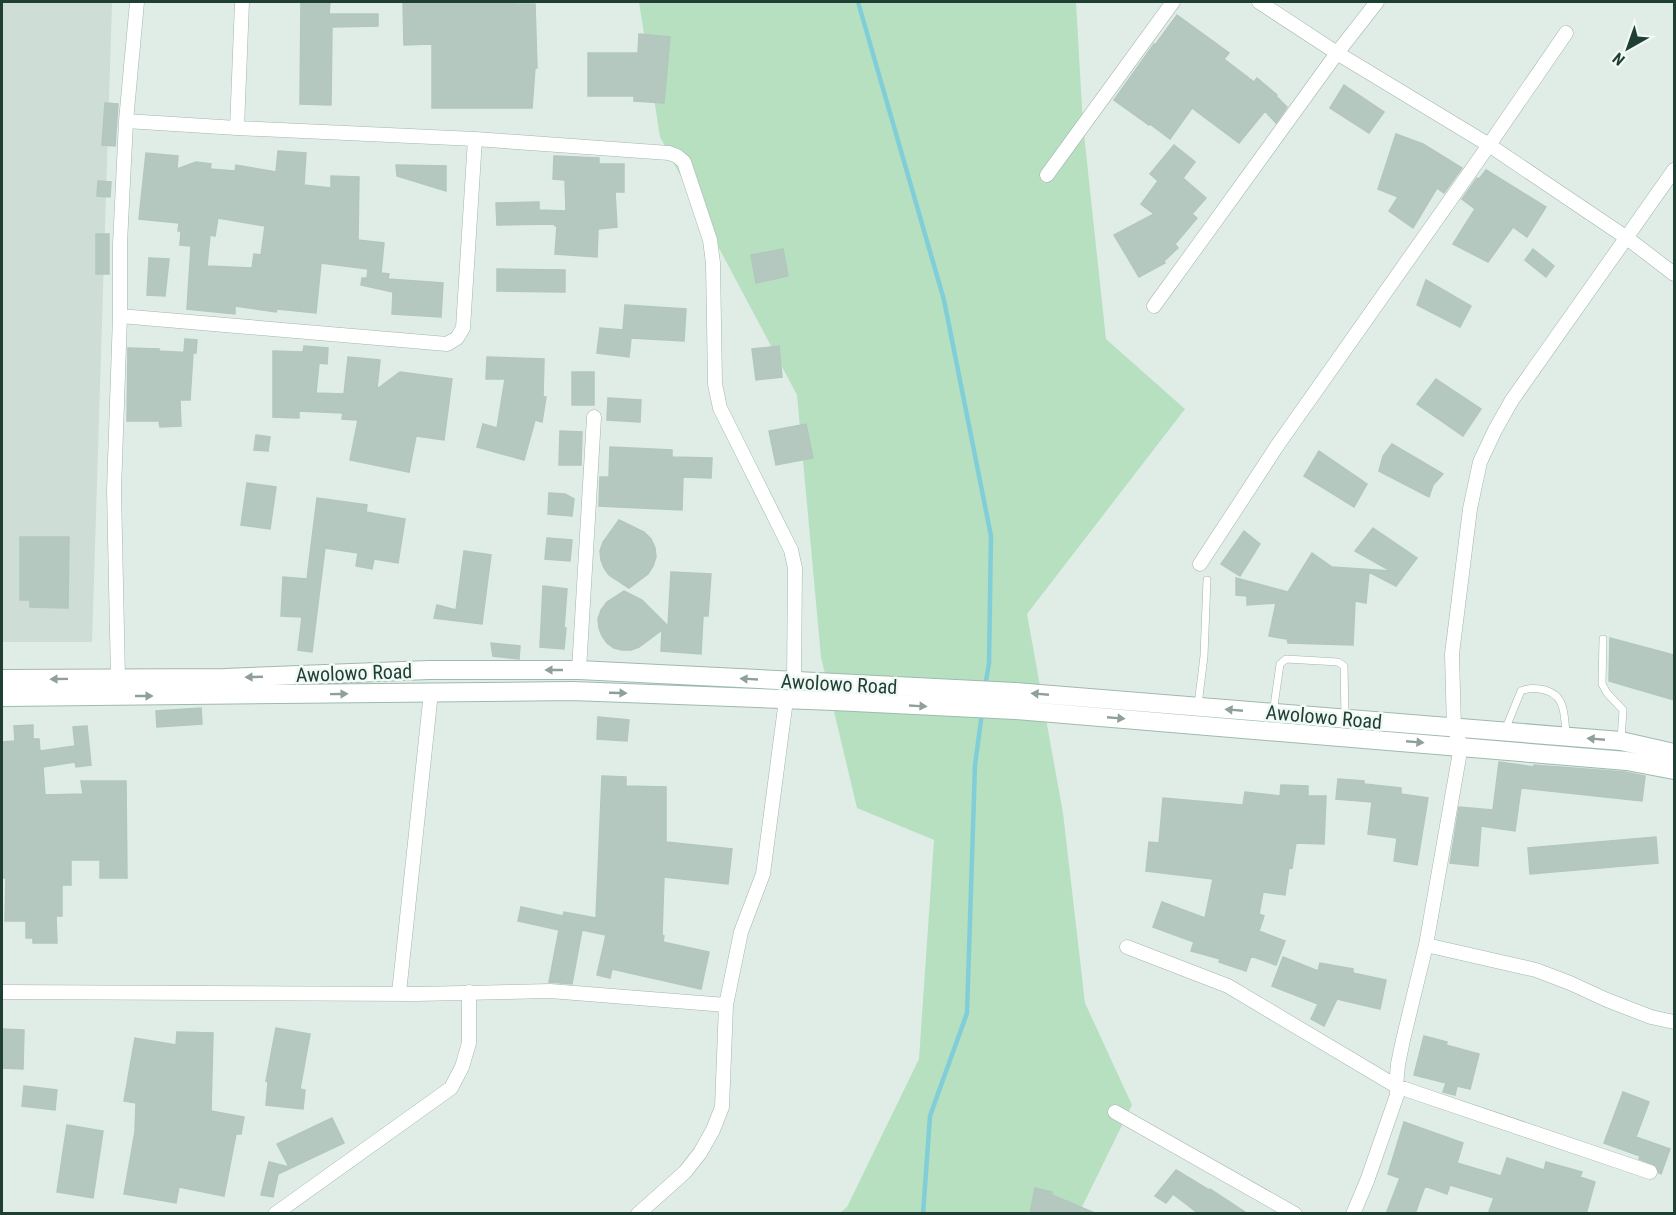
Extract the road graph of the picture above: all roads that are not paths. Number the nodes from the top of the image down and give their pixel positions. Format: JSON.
{"nodes":[{"id":1,"x":137,"y":2,"type":"edge"},
{"id":2,"x":242,"y":2,"type":"edge"},
{"id":3,"x":1173,"y":2,"type":"edge"},
{"id":4,"x":1259,"y":2,"type":"edge"},
{"id":5,"x":1377,"y":2,"type":"edge"},
{"id":6,"x":1566,"y":33,"type":"dead end"},
{"id":7,"x":1337,"y":53,"type":"junction"},
{"id":8,"x":126,"y":121,"type":"junction"},
{"id":9,"x":237,"y":128,"type":"junction"},
{"id":10,"x":475,"y":139,"type":"junction"},
{"id":11,"x":1489,"y":146,"type":"junction"},
{"id":12,"x":1674,"y":170,"type":"edge"},
{"id":13,"x":1047,"y":175,"type":"dead end"},
{"id":14,"x":1627,"y":238,"type":"junction"},
{"id":15,"x":1674,"y":274,"type":"edge"},
{"id":16,"x":1154,"y":306,"type":"dead end"},
{"id":17,"x":120,"y":316,"type":"junction"},
{"id":18,"x":594,"y":417,"type":"dead end"},
{"id":19,"x":1200,"y":564,"type":"dead end"},
{"id":20,"x":1207,"y":580,"type":"dead end"},
{"id":21,"x":1603,"y":639,"type":"dead end"},
{"id":22,"x":579,"y":669,"type":"junction"},
{"id":23,"x":118,"y":678,"type":"junction"},
{"id":24,"x":2,"y":679,"type":"edge"},
{"id":25,"x":794,"y":681,"type":"junction"},
{"id":26,"x":431,"y":692,"type":"junction"},
{"id":27,"x":2,"y":697,"type":"edge"},
{"id":28,"x":954,"y":699,"type":"junction"},
{"id":29,"x":786,"y":700,"type":"junction"},
{"id":30,"x":1015,"y":701,"type":"junction"},
{"id":31,"x":1198,"y":707,"type":"junction"},
{"id":32,"x":1345,"y":719,"type":"junction"},
{"id":33,"x":1274,"y":722,"type":"junction"},
{"id":34,"x":1454,"y":728,"type":"junction"},
{"id":35,"x":1504,"y":732,"type":"junction"},
{"id":36,"x":1566,"y":737,"type":"junction"},
{"id":37,"x":1621,"y":741,"type":"junction"},
{"id":38,"x":1461,"y":746,"type":"junction"},
{"id":39,"x":1674,"y":753,"type":"edge"},
{"id":40,"x":1674,"y":770,"type":"edge"},
{"id":41,"x":1426,"y":945,"type":"junction"},
{"id":42,"x":1127,"y":947,"type":"dead end"},
{"id":43,"x":2,"y":992,"type":"edge"},
{"id":44,"x":469,"y":992,"type":"junction"},
{"id":45,"x":399,"y":993,"type":"junction"},
{"id":46,"x":726,"y":1005,"type":"junction"},
{"id":47,"x":1674,"y":1022,"type":"edge"},
{"id":48,"x":1396,"y":1086,"type":"junction"},
{"id":49,"x":1116,"y":1112,"type":"dead end"},
{"id":50,"x":1650,"y":1172,"type":"dead end"},
{"id":51,"x":276,"y":1214,"type":"edge"},
{"id":52,"x":638,"y":1214,"type":"edge"},
{"id":53,"x":1295,"y":1214,"type":"edge"},
{"id":54,"x":1353,"y":1214,"type":"edge"}],
"edges":[{"from":1,"to":8,"type":"street"},
{"from":2,"to":9,"type":"street"},
{"from":3,"to":13,"type":"street"},
{"from":4,"to":7,"type":"street"},
{"from":5,"to":7,"type":"street"},
{"from":6,"to":11,"type":"street"},
{"from":7,"to":11,"type":"street"},
{"from":7,"to":16,"type":"street"},
{"from":8,"to":9,"type":"street"},
{"from":8,"to":17,"type":"street"},
{"from":9,"to":10,"type":"street"},
{"from":10,"to":17,"type":"street"},
{"from":10,"to":25,"type":"street"},
{"from":11,"to":14,"type":"street"},
{"from":11,"to":19,"type":"street"},
{"from":12,"to":14,"type":"street"},
{"from":14,"to":15,"type":"street"},
{"from":14,"to":34,"type":"street"},
{"from":17,"to":23,"type":"street"},
{"from":18,"to":22,"type":"street"},
{"from":20,"to":31,"type":"lane"},
{"from":21,"to":37,"type":"lane"},
{"from":22,"to":23,"type":"main road","name":"Awolowo Road","one_way":true},
{"from":25,"to":22,"type":"main road","name":"Awolowo Road","one_way":true},
{"from":23,"to":24,"type":"main road","name":"Awolowo Road","one_way":true},
{"from":25,"to":28,"type":"main road","name":"Awolowo Road"},
{"from":27,"to":26,"type":"main road","name":"Awolowo Road","one_way":true},
{"from":26,"to":29,"type":"main road","name":"Awolowo Road","one_way":true},
{"from":26,"to":45,"type":"street"},
{"from":29,"to":28,"type":"main road","name":"Awolowo Road","one_way":true},
{"from":28,"to":30,"type":"main road","name":"Awolowo Road"},
{"from":29,"to":46,"type":"street"},
{"from":31,"to":30,"type":"main road","name":"Awolowo Road","one_way":true},
{"from":30,"to":33,"type":"main road","name":"Awolowo Road","one_way":true},
{"from":33,"to":31,"type":"main road","name":"Awolowo Road","one_way":true},
{"from":32,"to":33,"type":"main road","name":"Awolowo Road"},
{"from":32,"to":33,"type":"lane"},
{"from":32,"to":34,"type":"main road","name":"Awolowo Road"},
{"from":33,"to":38,"type":"main road","name":"Awolowo Road","one_way":true},
{"from":34,"to":35,"type":"main road","name":"Awolowo Road"},
{"from":34,"to":38,"type":"street"},
{"from":35,"to":36,"type":"main road","name":"Awolowo Road"},
{"from":35,"to":36,"type":"lane"},
{"from":37,"to":36,"type":"main road","name":"Awolowo Road","one_way":true},
{"from":37,"to":39,"type":"main road","name":"Awolowo Road"},
{"from":38,"to":40,"type":"main road","name":"Awolowo Road"},
{"from":38,"to":41,"type":"street"},
{"from":41,"to":47,"type":"street"},
{"from":41,"to":48,"type":"street"},
{"from":42,"to":48,"type":"street"},
{"from":43,"to":45,"type":"street"},
{"from":44,"to":45,"type":"street"},
{"from":44,"to":46,"type":"street"},
{"from":44,"to":51,"type":"street"},
{"from":46,"to":52,"type":"street"},
{"from":48,"to":50,"type":"street"},
{"from":48,"to":54,"type":"street"},
{"from":49,"to":53,"type":"street"}]}
